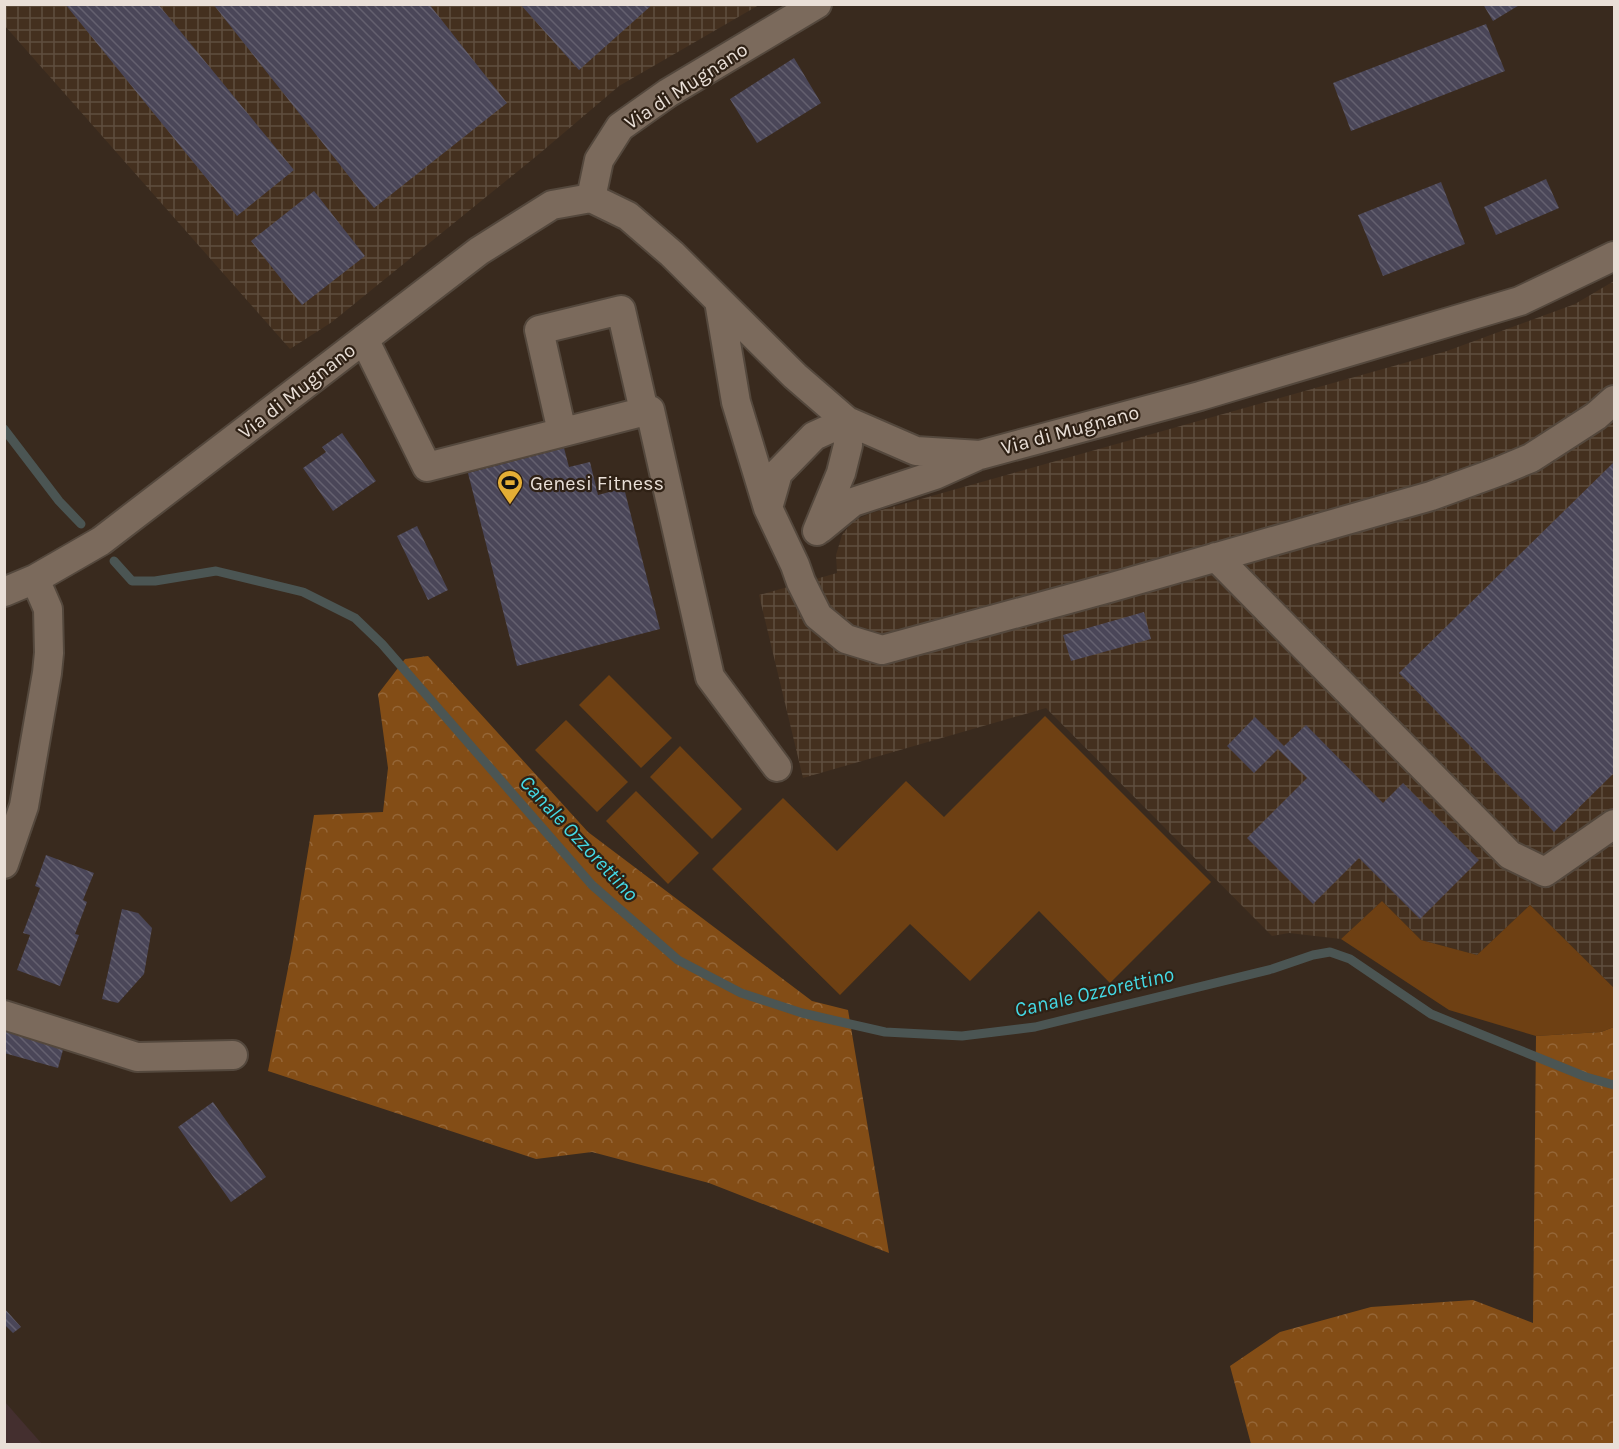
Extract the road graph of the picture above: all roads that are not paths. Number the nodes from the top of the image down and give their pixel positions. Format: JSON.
{"nodes":[{"id":1,"x":817,"y":4,"type":"edge"},
{"id":2,"x":591,"y":198,"type":"junction"},
{"id":3,"x":1614,"y":256,"type":"edge"},
{"id":4,"x":719,"y":301,"type":"junction"},
{"id":5,"x":364,"y":339,"type":"junction"},
{"id":6,"x":1614,"y":400,"type":"edge"},
{"id":7,"x":644,"y":411,"type":"junction"},
{"id":8,"x":847,"y":421,"type":"junction"},
{"id":9,"x":562,"y":432,"type":"junction"},
{"id":10,"x":980,"y":454,"type":"junction"},
{"id":11,"x":768,"y":508,"type":"junction"},
{"id":12,"x":817,"y":531,"type":"junction"},
{"id":13,"x":1216,"y":557,"type":"junction"},
{"id":14,"x":795,"y":565,"type":"junction"},
{"id":15,"x":34,"y":579,"type":"junction"},
{"id":16,"x":4,"y":592,"type":"edge"},
{"id":17,"x":777,"y":766,"type":"dead end"},
{"id":18,"x":1614,"y":824,"type":"edge"},
{"id":19,"x":4,"y":864,"type":"edge"},
{"id":20,"x":4,"y":1015,"type":"edge"},
{"id":21,"x":232,"y":1055,"type":"dead end"}],
"edges":[{"from":1,"to":2,"type":"street","name":"Via di Mugnano"},
{"from":2,"to":4,"type":"street","name":"Via di Mugnano"},
{"from":2,"to":5,"type":"street","name":"Via di Mugnano"},
{"from":3,"to":10,"type":"street","name":"Via di Mugnano"},
{"from":4,"to":8,"type":"street","name":"Via di Mugnano"},
{"from":4,"to":11,"type":"street"},
{"from":5,"to":9,"type":"street"},
{"from":5,"to":15,"type":"street","name":"Via di Mugnano"},
{"from":6,"to":13,"type":"street"},
{"from":7,"to":9,"type":"street"},
{"from":7,"to":9,"type":"street"},
{"from":7,"to":17,"type":"street"},
{"from":8,"to":10,"type":"street","name":"Via di Mugnano"},
{"from":8,"to":11,"type":"street"},
{"from":8,"to":12,"type":"street"},
{"from":10,"to":12,"type":"street"},
{"from":11,"to":14,"type":"street"},
{"from":12,"to":14,"type":"street"},
{"from":13,"to":14,"type":"street"},
{"from":13,"to":18,"type":"street"},
{"from":15,"to":16,"type":"street","name":"Via di Mugnano"},
{"from":15,"to":19,"type":"street"},
{"from":20,"to":21,"type":"street"}]}
